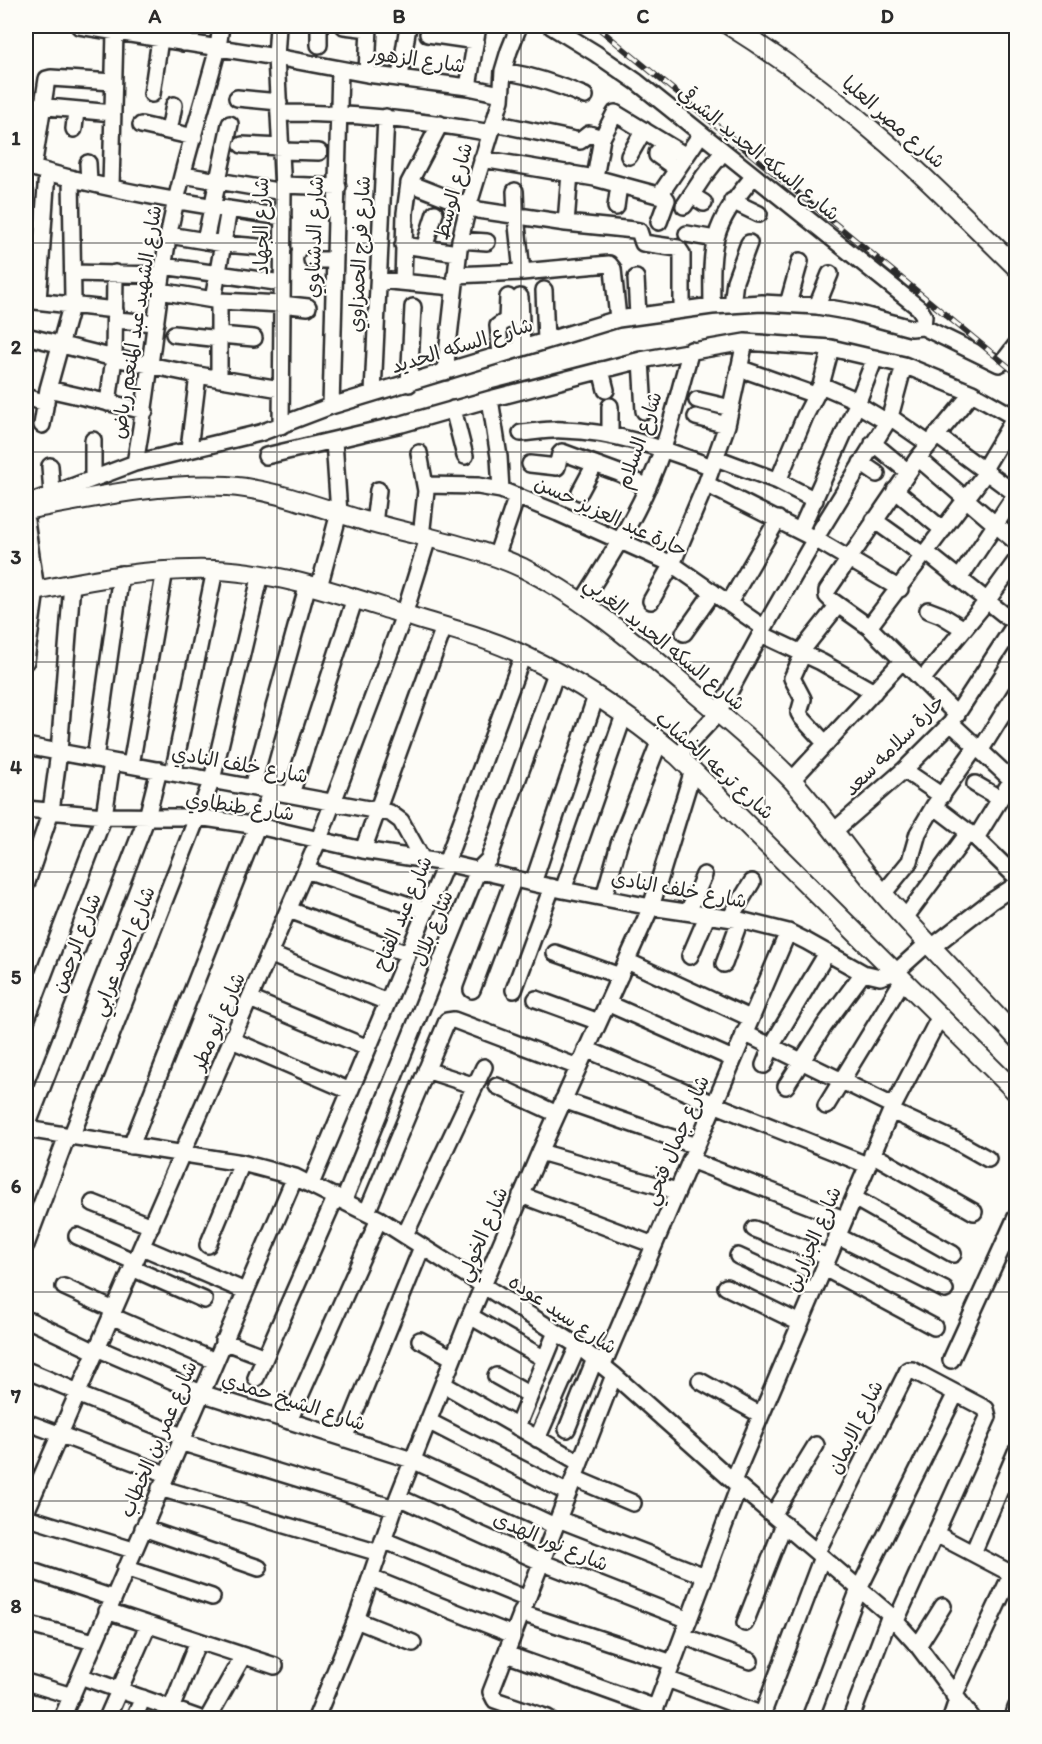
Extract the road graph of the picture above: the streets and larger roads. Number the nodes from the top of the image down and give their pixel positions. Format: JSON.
{"nodes":[{"id":1,"x":79,"y":26,"type":"edge"},
{"id":2,"x":187,"y":26,"type":"edge"},
{"id":3,"x":221,"y":26,"type":"edge"},
{"id":4,"x":278,"y":26,"type":"edge"},
{"id":5,"x":319,"y":26,"type":"edge"},
{"id":6,"x":344,"y":26,"type":"edge"},
{"id":7,"x":408,"y":26,"type":"edge"},
{"id":8,"x":519,"y":26,"type":"edge"},
{"id":9,"x":551,"y":26,"type":"edge"},
{"id":10,"x":730,"y":26,"type":"edge"},
{"id":11,"x":369,"y":27,"type":"edge"},
{"id":12,"x":105,"y":29,"type":"edge"},
{"id":13,"x":477,"y":33,"type":"edge"},
{"id":14,"x":152,"y":34,"type":"edge"},
{"id":15,"x":428,"y":34,"type":"dead end"},
{"id":16,"x":183,"y":43,"type":"junction"},
{"id":17,"x":319,"y":45,"type":"dead end"},
{"id":18,"x":218,"y":48,"type":"junction"},
{"id":19,"x":276,"y":57,"type":"junction"},
{"id":20,"x":340,"y":69,"type":"junction"},
{"id":21,"x":503,"y":71,"type":"junction"},
{"id":22,"x":367,"y":74,"type":"junction"},
{"id":23,"x":400,"y":77,"type":"junction"},
{"id":24,"x":112,"y":82,"type":"junction"},
{"id":25,"x":468,"y":87,"type":"junction"},
{"id":26,"x":152,"y":94,"type":"dead end"},
{"id":27,"x":501,"y":94,"type":"junction"},
{"id":28,"x":585,"y":96,"type":"dead end"},
{"id":29,"x":237,"y":98,"type":"dead end"},
{"id":30,"x":26,"y":105,"type":"edge"},
{"id":31,"x":174,"y":105,"type":"dead end"},
{"id":32,"x":42,"y":107,"type":"junction"},
{"id":33,"x":279,"y":107,"type":"junction"},
{"id":34,"x":76,"y":111,"type":"junction"},
{"id":35,"x":339,"y":113,"type":"junction"},
{"id":36,"x":386,"y":117,"type":"junction"},
{"id":37,"x":109,"y":123,"type":"junction"},
{"id":38,"x":230,"y":124,"type":"dead end"},
{"id":39,"x":440,"y":124,"type":"junction"},
{"id":40,"x":141,"y":125,"type":"dead end"},
{"id":41,"x":492,"y":128,"type":"junction"},
{"id":42,"x":74,"y":129,"type":"dead end"},
{"id":43,"x":644,"y":130,"type":"junction"},
{"id":44,"x":169,"y":131,"type":"junction"},
{"id":45,"x":701,"y":134,"type":"junction"},
{"id":46,"x":194,"y":137,"type":"junction"},
{"id":47,"x":602,"y":138,"type":"junction"},
{"id":48,"x":242,"y":145,"type":"dead end"},
{"id":49,"x":281,"y":149,"type":"junction"},
{"id":50,"x":319,"y":152,"type":"dead end"},
{"id":51,"x":723,"y":152,"type":"junction"},
{"id":52,"x":629,"y":156,"type":"dead end"},
{"id":53,"x":482,"y":159,"type":"junction"},
{"id":54,"x":88,"y":163,"type":"dead end"},
{"id":55,"x":681,"y":163,"type":"junction"},
{"id":56,"x":35,"y":169,"type":"edge"},
{"id":57,"x":570,"y":173,"type":"junction"},
{"id":58,"x":183,"y":175,"type":"junction"},
{"id":59,"x":753,"y":177,"type":"junction"},
{"id":60,"x":71,"y":178,"type":"junction"},
{"id":61,"x":595,"y":178,"type":"junction"},
{"id":62,"x":88,"y":182,"type":"junction"},
{"id":63,"x":218,"y":182,"type":"junction"},
{"id":64,"x":409,"y":183,"type":"junction"},
{"id":65,"x":619,"y":185,"type":"junction"},
{"id":66,"x":111,"y":186,"type":"junction"},
{"id":67,"x":338,"y":187,"type":"junction"},
{"id":68,"x":283,"y":189,"type":"junction"},
{"id":69,"x":515,"y":191,"type":"dead end"},
{"id":70,"x":665,"y":197,"type":"junction"},
{"id":71,"x":176,"y":201,"type":"junction"},
{"id":72,"x":693,"y":201,"type":"dead end"},
{"id":73,"x":732,"y":201,"type":"junction"},
{"id":74,"x":212,"y":206,"type":"junction"},
{"id":75,"x":468,"y":207,"type":"junction"},
{"id":76,"x":616,"y":207,"type":"dead end"},
{"id":77,"x":229,"y":209,"type":"junction"},
{"id":78,"x":435,"y":213,"type":"dead end"},
{"id":79,"x":759,"y":214,"type":"dead end"},
{"id":80,"x":516,"y":216,"type":"junction"},
{"id":81,"x":283,"y":217,"type":"junction"},
{"id":82,"x":660,"y":222,"type":"dead end"},
{"id":83,"x":566,"y":223,"type":"junction"},
{"id":84,"x":687,"y":234,"type":"dead end"},
{"id":85,"x":169,"y":235,"type":"junction"},
{"id":86,"x":715,"y":239,"type":"junction"},
{"id":87,"x":205,"y":241,"type":"junction"},
{"id":88,"x":487,"y":242,"type":"dead end"},
{"id":89,"x":749,"y":243,"type":"dead end"},
{"id":90,"x":224,"y":244,"type":"junction"},
{"id":91,"x":403,"y":245,"type":"junction"},
{"id":92,"x":459,"y":246,"type":"junction"},
{"id":93,"x":424,"y":248,"type":"junction"},
{"id":94,"x":283,"y":249,"type":"junction"},
{"id":95,"x":312,"y":260,"type":"dead end"},
{"id":96,"x":335,"y":260,"type":"junction"},
{"id":97,"x":800,"y":261,"type":"dead end"},
{"id":98,"x":1017,"y":267,"type":"edge"},
{"id":99,"x":163,"y":270,"type":"junction"},
{"id":100,"x":522,"y":272,"type":"junction"},
{"id":101,"x":73,"y":273,"type":"junction"},
{"id":102,"x":115,"y":273,"type":"junction"},
{"id":103,"x":218,"y":274,"type":"junction"},
{"id":104,"x":830,"y":274,"type":"dead end"},
{"id":105,"x":636,"y":278,"type":"dead end"},
{"id":106,"x":379,"y":280,"type":"junction"},
{"id":107,"x":454,"y":281,"type":"junction"},
{"id":108,"x":403,"y":282,"type":"junction"},
{"id":109,"x":282,"y":283,"type":"junction"},
{"id":110,"x":544,"y":290,"type":"dead end"},
{"id":111,"x":160,"y":291,"type":"junction"},
{"id":112,"x":29,"y":300,"type":"edge"},
{"id":113,"x":216,"y":300,"type":"junction"},
{"id":114,"x":72,"y":304,"type":"junction"},
{"id":115,"x":281,"y":304,"type":"junction"},
{"id":116,"x":788,"y":304,"type":"junction"},
{"id":117,"x":732,"y":305,"type":"junction"},
{"id":118,"x":712,"y":306,"type":"junction"},
{"id":119,"x":817,"y":306,"type":"junction"},
{"id":120,"x":308,"y":307,"type":"dead end"},
{"id":121,"x":413,"y":308,"type":"dead end"},
{"id":122,"x":682,"y":310,"type":"junction"},
{"id":123,"x":115,"y":315,"type":"junction"},
{"id":124,"x":638,"y":316,"type":"junction"},
{"id":125,"x":618,"y":319,"type":"junction"},
{"id":126,"x":156,"y":323,"type":"junction"},
{"id":127,"x":923,"y":327,"type":"junction"},
{"id":128,"x":174,"y":334,"type":"dead end"},
{"id":129,"x":26,"y":336,"type":"edge"},
{"id":130,"x":220,"y":337,"type":"junction"},
{"id":131,"x":254,"y":338,"type":"dead end"},
{"id":132,"x":546,"y":341,"type":"junction"},
{"id":133,"x":745,"y":342,"type":"junction"},
{"id":134,"x":60,"y":345,"type":"junction"},
{"id":135,"x":1017,"y":345,"type":"edge"},
{"id":136,"x":522,"y":348,"type":"junction"},
{"id":137,"x":831,"y":348,"type":"junction"},
{"id":138,"x":691,"y":350,"type":"junction"},
{"id":139,"x":501,"y":354,"type":"junction"},
{"id":140,"x":114,"y":358,"type":"junction"},
{"id":141,"x":875,"y":358,"type":"junction"},
{"id":142,"x":641,"y":360,"type":"junction"},
{"id":143,"x":151,"y":364,"type":"junction"},
{"id":144,"x":904,"y":365,"type":"junction"},
{"id":145,"x":739,"y":368,"type":"junction"},
{"id":146,"x":601,"y":370,"type":"junction"},
{"id":147,"x":445,"y":372,"type":"junction"},
{"id":148,"x":198,"y":375,"type":"junction"},
{"id":149,"x":219,"y":380,"type":"junction"},
{"id":150,"x":409,"y":384,"type":"junction"},
{"id":151,"x":280,"y":389,"type":"junction"},
{"id":152,"x":606,"y":390,"type":"dead end"},
{"id":153,"x":818,"y":390,"type":"junction"},
{"id":154,"x":373,"y":393,"type":"junction"},
{"id":155,"x":972,"y":393,"type":"junction"},
{"id":156,"x":47,"y":396,"type":"junction"},
{"id":157,"x":26,"y":397,"type":"edge"},
{"id":158,"x":490,"y":399,"type":"junction"},
{"id":159,"x":697,"y":400,"type":"dead end"},
{"id":160,"x":108,"y":403,"type":"junction"},
{"id":161,"x":857,"y":403,"type":"junction"},
{"id":162,"x":331,"y":406,"type":"junction"},
{"id":163,"x":610,"y":406,"type":"dead end"},
{"id":164,"x":731,"y":408,"type":"junction"},
{"id":165,"x":453,"y":409,"type":"junction"},
{"id":166,"x":145,"y":411,"type":"junction"},
{"id":167,"x":644,"y":411,"type":"dead end"},
{"id":168,"x":696,"y":417,"type":"dead end"},
{"id":169,"x":1016,"y":417,"type":"edge"},
{"id":170,"x":888,"y":419,"type":"junction"},
{"id":171,"x":727,"y":424,"type":"junction"},
{"id":172,"x":42,"y":425,"type":"dead end"},
{"id":173,"x":281,"y":426,"type":"junction"},
{"id":174,"x":521,"y":433,"type":"dead end"},
{"id":175,"x":610,"y":435,"type":"junction"},
{"id":176,"x":93,"y":440,"type":"dead end"},
{"id":177,"x":932,"y":440,"type":"junction"},
{"id":178,"x":334,"y":441,"type":"junction"},
{"id":179,"x":873,"y":443,"type":"junction"},
{"id":180,"x":663,"y":448,"type":"junction"},
{"id":181,"x":189,"y":449,"type":"junction"},
{"id":182,"x":419,"y":453,"type":"dead end"},
{"id":183,"x":266,"y":456,"type":"dead end"},
{"id":184,"x":465,"y":456,"type":"dead end"},
{"id":185,"x":918,"y":458,"type":"junction"},
{"id":186,"x":714,"y":462,"type":"junction"},
{"id":187,"x":135,"y":463,"type":"junction"},
{"id":188,"x":861,"y":463,"type":"junction"},
{"id":189,"x":530,"y":464,"type":"dead end"},
{"id":190,"x":595,"y":464,"type":"junction"},
{"id":191,"x":50,"y":466,"type":"dead end"},
{"id":192,"x":985,"y":470,"type":"junction"},
{"id":193,"x":908,"y":472,"type":"junction"},
{"id":194,"x":877,"y":474,"type":"dead end"},
{"id":195,"x":93,"y":477,"type":"junction"},
{"id":196,"x":778,"y":481,"type":"junction"},
{"id":197,"x":706,"y":484,"type":"junction"},
{"id":198,"x":425,"y":485,"type":"junction"},
{"id":199,"x":648,"y":487,"type":"junction"},
{"id":200,"x":378,"y":490,"type":"dead end"},
{"id":201,"x":501,"y":490,"type":"junction"},
{"id":202,"x":895,"y":490,"type":"junction"},
{"id":203,"x":580,"y":492,"type":"dead end"},
{"id":204,"x":52,"y":494,"type":"junction"},
{"id":205,"x":1016,"y":494,"type":"edge"},
{"id":206,"x":517,"y":496,"type":"junction"},
{"id":207,"x":815,"y":500,"type":"junction"},
{"id":208,"x":966,"y":500,"type":"junction"},
{"id":209,"x":26,"y":504,"type":"edge"},
{"id":210,"x":26,"y":510,"type":"edge"},
{"id":211,"x":339,"y":513,"type":"junction"},
{"id":212,"x":778,"y":519,"type":"junction"},
{"id":213,"x":874,"y":520,"type":"junction"},
{"id":214,"x":26,"y":521,"type":"edge"},
{"id":215,"x":374,"y":524,"type":"junction"},
{"id":216,"x":996,"y":525,"type":"junction"},
{"id":217,"x":943,"y":530,"type":"junction"},
{"id":218,"x":800,"y":531,"type":"junction"},
{"id":219,"x":425,"y":537,"type":"junction"},
{"id":220,"x":815,"y":539,"type":"junction"},
{"id":221,"x":621,"y":541,"type":"junction"},
{"id":222,"x":1017,"y":542,"type":"edge"},
{"id":223,"x":924,"y":554,"type":"junction"},
{"id":224,"x":496,"y":557,"type":"junction"},
{"id":225,"x":848,"y":558,"type":"junction"},
{"id":226,"x":1017,"y":561,"type":"edge"},
{"id":227,"x":672,"y":564,"type":"junction"},
{"id":228,"x":165,"y":570,"type":"junction"},
{"id":229,"x":215,"y":570,"type":"junction"},
{"id":230,"x":121,"y":574,"type":"junction"},
{"id":231,"x":261,"y":574,"type":"junction"},
{"id":232,"x":959,"y":579,"type":"junction"},
{"id":233,"x":72,"y":583,"type":"junction"},
{"id":234,"x":313,"y":585,"type":"junction"},
{"id":235,"x":900,"y":589,"type":"junction"},
{"id":236,"x":31,"y":592,"type":"edge"},
{"id":237,"x":712,"y":592,"type":"junction"},
{"id":238,"x":355,"y":598,"type":"junction"},
{"id":239,"x":651,"y":601,"type":"dead end"},
{"id":240,"x":987,"y":601,"type":"junction"},
{"id":241,"x":582,"y":602,"type":"junction"},
{"id":242,"x":729,"y":603,"type":"junction"},
{"id":243,"x":838,"y":605,"type":"junction"},
{"id":244,"x":928,"y":610,"type":"dead end"},
{"id":245,"x":404,"y":615,"type":"junction"},
{"id":246,"x":1016,"y":624,"type":"edge"},
{"id":247,"x":444,"y":627,"type":"junction"},
{"id":248,"x":869,"y":627,"type":"junction"},
{"id":249,"x":964,"y":629,"type":"junction"},
{"id":250,"x":762,"y":631,"type":"junction"},
{"id":251,"x":684,"y":633,"type":"dead end"},
{"id":252,"x":802,"y":654,"type":"junction"},
{"id":253,"x":523,"y":655,"type":"junction"},
{"id":254,"x":903,"y":660,"type":"junction"},
{"id":255,"x":26,"y":661,"type":"edge"},
{"id":256,"x":556,"y":673,"type":"junction"},
{"id":257,"x":922,"y":680,"type":"junction"},
{"id":258,"x":874,"y":692,"type":"junction"},
{"id":259,"x":1017,"y":693,"type":"edge"},
{"id":260,"x":596,"y":696,"type":"junction"},
{"id":261,"x":718,"y":713,"type":"junction"},
{"id":262,"x":624,"y":715,"type":"junction"},
{"id":263,"x":827,"y":719,"type":"dead end"},
{"id":264,"x":954,"y":719,"type":"junction"},
{"id":265,"x":836,"y":738,"type":"junction"},
{"id":266,"x":660,"y":740,"type":"junction"},
{"id":267,"x":26,"y":746,"type":"edge"},
{"id":268,"x":978,"y":749,"type":"junction"},
{"id":269,"x":59,"y":752,"type":"junction"},
{"id":270,"x":678,"y":756,"type":"junction"},
{"id":271,"x":95,"y":759,"type":"junction"},
{"id":272,"x":112,"y":762,"type":"junction"},
{"id":273,"x":131,"y":765,"type":"junction"},
{"id":274,"x":693,"y":770,"type":"junction"},
{"id":275,"x":904,"y":770,"type":"junction"},
{"id":276,"x":166,"y":772,"type":"junction"},
{"id":277,"x":1015,"y":779,"type":"edge"},
{"id":278,"x":212,"y":780,"type":"junction"},
{"id":279,"x":792,"y":780,"type":"junction"},
{"id":280,"x":975,"y":784,"type":"dead end"},
{"id":281,"x":252,"y":787,"type":"junction"},
{"id":282,"x":271,"y":791,"type":"junction"},
{"id":283,"x":291,"y":794,"type":"junction"},
{"id":284,"x":999,"y":798,"type":"junction"},
{"id":285,"x":938,"y":801,"type":"junction"},
{"id":286,"x":334,"y":802,"type":"junction"},
{"id":287,"x":26,"y":809,"type":"edge"},
{"id":288,"x":378,"y":810,"type":"junction"},
{"id":289,"x":51,"y":811,"type":"junction"},
{"id":290,"x":104,"y":816,"type":"junction"},
{"id":291,"x":147,"y":818,"type":"junction"},
{"id":292,"x":198,"y":818,"type":"junction"},
{"id":293,"x":258,"y":826,"type":"junction"},
{"id":294,"x":834,"y":831,"type":"junction"},
{"id":295,"x":972,"y":835,"type":"junction"},
{"id":296,"x":319,"y":839,"type":"junction"},
{"id":297,"x":363,"y":850,"type":"junction"},
{"id":298,"x":422,"y":859,"type":"junction"},
{"id":299,"x":446,"y":863,"type":"junction"},
{"id":300,"x":306,"y":870,"type":"junction"},
{"id":301,"x":478,"y":870,"type":"junction"},
{"id":302,"x":704,"y":875,"type":"dead end"},
{"id":303,"x":514,"y":878,"type":"junction"},
{"id":304,"x":1017,"y":878,"type":"edge"},
{"id":305,"x":752,"y":882,"type":"dead end"},
{"id":306,"x":533,"y":883,"type":"junction"},
{"id":307,"x":26,"y":885,"type":"edge"},
{"id":308,"x":1017,"y":885,"type":"edge"},
{"id":309,"x":557,"y":888,"type":"junction"},
{"id":310,"x":883,"y":894,"type":"junction"},
{"id":311,"x":604,"y":897,"type":"junction"},
{"id":312,"x":651,"y":907,"type":"junction"},
{"id":313,"x":289,"y":910,"type":"junction"},
{"id":314,"x":426,"y":911,"type":"junction"},
{"id":315,"x":688,"y":912,"type":"junction"},
{"id":316,"x":708,"y":914,"type":"junction"},
{"id":317,"x":905,"y":918,"type":"junction"},
{"id":318,"x":735,"y":919,"type":"junction"},
{"id":319,"x":788,"y":932,"type":"junction"},
{"id":320,"x":930,"y":945,"type":"junction"},
{"id":321,"x":555,"y":953,"type":"dead end"},
{"id":322,"x":826,"y":953,"type":"junction"},
{"id":323,"x":269,"y":954,"type":"junction"},
{"id":324,"x":408,"y":954,"type":"junction"},
{"id":325,"x":690,"y":956,"type":"dead end"},
{"id":326,"x":627,"y":961,"type":"junction"},
{"id":327,"x":724,"y":964,"type":"dead end"},
{"id":328,"x":863,"y":973,"type":"junction"},
{"id":329,"x":620,"y":976,"type":"junction"},
{"id":330,"x":900,"y":976,"type":"junction"},
{"id":331,"x":472,"y":990,"type":"dead end"},
{"id":332,"x":514,"y":990,"type":"dead end"},
{"id":333,"x":250,"y":999,"type":"junction"},
{"id":334,"x":536,"y":999,"type":"dead end"},
{"id":335,"x":387,"y":1002,"type":"junction"},
{"id":336,"x":607,"y":1003,"type":"junction"},
{"id":337,"x":750,"y":1018,"type":"junction"},
{"id":338,"x":939,"y":1018,"type":"junction"},
{"id":339,"x":26,"y":1021,"type":"edge"},
{"id":340,"x":599,"y":1022,"type":"junction"},
{"id":341,"x":744,"y":1033,"type":"junction"},
{"id":342,"x":1017,"y":1037,"type":"edge"},
{"id":343,"x":232,"y":1040,"type":"junction"},
{"id":344,"x":772,"y":1045,"type":"junction"},
{"id":345,"x":368,"y":1048,"type":"junction"},
{"id":346,"x":586,"y":1048,"type":"junction"},
{"id":347,"x":733,"y":1059,"type":"junction"},
{"id":348,"x":801,"y":1060,"type":"junction"},
{"id":349,"x":764,"y":1065,"type":"dead end"},
{"id":350,"x":484,"y":1067,"type":"dead end"},
{"id":351,"x":578,"y":1067,"type":"junction"},
{"id":352,"x":426,"y":1070,"type":"junction"},
{"id":353,"x":841,"y":1081,"type":"junction"},
{"id":354,"x":474,"y":1086,"type":"junction"},
{"id":355,"x":497,"y":1086,"type":"dead end"},
{"id":356,"x":786,"y":1086,"type":"dead end"},
{"id":357,"x":350,"y":1090,"type":"junction"},
{"id":358,"x":1017,"y":1092,"type":"edge"},
{"id":359,"x":714,"y":1104,"type":"junction"},
{"id":360,"x":826,"y":1106,"type":"dead end"},
{"id":361,"x":560,"y":1107,"type":"junction"},
{"id":362,"x":892,"y":1108,"type":"junction"},
{"id":363,"x":26,"y":1129,"type":"edge"},
{"id":364,"x":69,"y":1136,"type":"junction"},
{"id":365,"x":132,"y":1146,"type":"junction"},
{"id":366,"x":540,"y":1152,"type":"junction"},
{"id":367,"x":693,"y":1153,"type":"junction"},
{"id":368,"x":182,"y":1155,"type":"junction"},
{"id":369,"x":988,"y":1159,"type":"dead end"},
{"id":370,"x":870,"y":1160,"type":"junction"},
{"id":371,"x":242,"y":1163,"type":"junction"},
{"id":372,"x":295,"y":1177,"type":"junction"},
{"id":373,"x":311,"y":1184,"type":"junction"},
{"id":374,"x":677,"y":1191,"type":"junction"},
{"id":375,"x":521,"y":1195,"type":"junction"},
{"id":376,"x":340,"y":1198,"type":"junction"},
{"id":377,"x":854,"y":1198,"type":"junction"},
{"id":378,"x":93,"y":1203,"type":"dead end"},
{"id":379,"x":974,"y":1212,"type":"dead end"},
{"id":380,"x":373,"y":1216,"type":"junction"},
{"id":381,"x":1017,"y":1217,"type":"edge"},
{"id":382,"x":844,"y":1219,"type":"junction"},
{"id":383,"x":151,"y":1226,"type":"junction"},
{"id":384,"x":754,"y":1229,"type":"dead end"},
{"id":385,"x":405,"y":1235,"type":"junction"},
{"id":386,"x":76,"y":1236,"type":"dead end"},
{"id":387,"x":837,"y":1236,"type":"junction"},
{"id":388,"x":26,"y":1245,"type":"edge"},
{"id":389,"x":208,"y":1245,"type":"dead end"},
{"id":390,"x":654,"y":1245,"type":"junction"},
{"id":391,"x":422,"y":1246,"type":"junction"},
{"id":392,"x":142,"y":1247,"type":"junction"},
{"id":393,"x":953,"y":1254,"type":"dead end"},
{"id":394,"x":738,"y":1256,"type":"dead end"},
{"id":395,"x":826,"y":1262,"type":"junction"},
{"id":396,"x":134,"y":1265,"type":"junction"},
{"id":397,"x":483,"y":1285,"type":"junction"},
{"id":398,"x":64,"y":1287,"type":"dead end"},
{"id":399,"x":726,"y":1287,"type":"dead end"},
{"id":400,"x":945,"y":1290,"type":"dead end"},
{"id":401,"x":814,"y":1291,"type":"junction"},
{"id":402,"x":245,"y":1292,"type":"junction"},
{"id":403,"x":204,"y":1299,"type":"dead end"},
{"id":404,"x":113,"y":1313,"type":"junction"},
{"id":405,"x":470,"y":1316,"type":"junction"},
{"id":406,"x":31,"y":1321,"type":"dead end"},
{"id":407,"x":800,"y":1323,"type":"junction"},
{"id":408,"x":934,"y":1327,"type":"dead end"},
{"id":409,"x":556,"y":1332,"type":"junction"},
{"id":410,"x":420,"y":1340,"type":"dead end"},
{"id":411,"x":224,"y":1341,"type":"junction"},
{"id":412,"x":578,"y":1346,"type":"junction"},
{"id":413,"x":97,"y":1350,"type":"junction"},
{"id":414,"x":265,"y":1357,"type":"junction"},
{"id":415,"x":453,"y":1358,"type":"junction"},
{"id":416,"x":545,"y":1359,"type":"junction"},
{"id":417,"x":951,"y":1360,"type":"dead end"},
{"id":418,"x":215,"y":1361,"type":"junction"},
{"id":419,"x":604,"y":1366,"type":"junction"},
{"id":420,"x":26,"y":1370,"type":"edge"},
{"id":421,"x":496,"y":1376,"type":"dead end"},
{"id":422,"x":256,"y":1378,"type":"dead end"},
{"id":423,"x":700,"y":1381,"type":"dead end"},
{"id":424,"x":443,"y":1384,"type":"junction"},
{"id":425,"x":78,"y":1393,"type":"junction"},
{"id":426,"x":201,"y":1393,"type":"junction"},
{"id":427,"x":956,"y":1393,"type":"junction"},
{"id":428,"x":530,"y":1395,"type":"junction"},
{"id":429,"x":761,"y":1416,"type":"junction"},
{"id":430,"x":289,"y":1421,"type":"junction"},
{"id":431,"x":428,"y":1421,"type":"junction"},
{"id":432,"x":26,"y":1422,"type":"edge"},
{"id":433,"x":517,"y":1427,"type":"junction"},
{"id":434,"x":567,"y":1429,"type":"dead end"},
{"id":435,"x":59,"y":1435,"type":"junction"},
{"id":436,"x":537,"y":1438,"type":"junction"},
{"id":437,"x":181,"y":1439,"type":"junction"},
{"id":438,"x":344,"y":1439,"type":"junction"},
{"id":439,"x":816,"y":1445,"type":"dead end"},
{"id":440,"x":1017,"y":1452,"type":"edge"},
{"id":441,"x":412,"y":1460,"type":"junction"},
{"id":442,"x":577,"y":1470,"type":"junction"},
{"id":443,"x":163,"y":1481,"type":"junction"},
{"id":444,"x":736,"y":1483,"type":"junction"},
{"id":445,"x":568,"y":1493,"type":"junction"},
{"id":446,"x":396,"y":1503,"type":"junction"},
{"id":447,"x":633,"y":1503,"type":"dead end"},
{"id":448,"x":26,"y":1512,"type":"edge"},
{"id":449,"x":26,"y":1517,"type":"edge"},
{"id":450,"x":778,"y":1520,"type":"junction"},
{"id":451,"x":557,"y":1522,"type":"junction"},
{"id":452,"x":143,"y":1528,"type":"junction"},
{"id":453,"x":936,"y":1534,"type":"junction"},
{"id":454,"x":381,"y":1546,"type":"junction"},
{"id":455,"x":133,"y":1550,"type":"junction"},
{"id":456,"x":973,"y":1553,"type":"junction"},
{"id":457,"x":819,"y":1555,"type":"junction"},
{"id":458,"x":541,"y":1562,"type":"junction"},
{"id":459,"x":125,"y":1568,"type":"junction"},
{"id":460,"x":259,"y":1568,"type":"dead end"},
{"id":461,"x":26,"y":1569,"type":"edge"},
{"id":462,"x":1014,"y":1574,"type":"edge"},
{"id":463,"x":705,"y":1576,"type":"junction"},
{"id":464,"x":370,"y":1578,"type":"junction"},
{"id":465,"x":859,"y":1589,"type":"junction"},
{"id":466,"x":212,"y":1597,"type":"dead end"},
{"id":467,"x":110,"y":1605,"type":"junction"},
{"id":468,"x":943,"y":1605,"type":"dead end"},
{"id":469,"x":524,"y":1606,"type":"junction"},
{"id":470,"x":893,"y":1618,"type":"junction"},
{"id":471,"x":356,"y":1620,"type":"junction"},
{"id":472,"x":689,"y":1620,"type":"junction"},
{"id":473,"x":745,"y":1623,"type":"dead end"},
{"id":474,"x":26,"y":1624,"type":"edge"},
{"id":475,"x":148,"y":1625,"type":"junction"},
{"id":476,"x":513,"y":1635,"type":"junction"},
{"id":477,"x":683,"y":1636,"type":"junction"},
{"id":478,"x":198,"y":1641,"type":"junction"},
{"id":479,"x":94,"y":1642,"type":"junction"},
{"id":480,"x":413,"y":1643,"type":"dead end"},
{"id":481,"x":918,"y":1646,"type":"junction"},
{"id":482,"x":506,"y":1654,"type":"junction"},
{"id":483,"x":243,"y":1656,"type":"junction"},
{"id":484,"x":750,"y":1661,"type":"dead end"},
{"id":485,"x":673,"y":1663,"type":"junction"},
{"id":486,"x":275,"y":1666,"type":"dead end"},
{"id":487,"x":80,"y":1676,"type":"junction"},
{"id":488,"x":667,"y":1678,"type":"junction"},
{"id":489,"x":26,"y":1682,"type":"edge"},
{"id":490,"x":119,"y":1690,"type":"junction"},
{"id":491,"x":72,"y":1696,"type":"junction"},
{"id":492,"x":143,"y":1698,"type":"junction"},
{"id":493,"x":956,"y":1698,"type":"junction"},
{"id":494,"x":1017,"y":1708,"type":"edge"},
{"id":495,"x":654,"y":1713,"type":"edge"},
{"id":496,"x":184,"y":1715,"type":"edge"},
{"id":497,"x":762,"y":1717,"type":"edge"},
{"id":498,"x":62,"y":1719,"type":"edge"},
{"id":499,"x":107,"y":1719,"type":"edge"},
{"id":500,"x":134,"y":1719,"type":"edge"},
{"id":501,"x":208,"y":1719,"type":"edge"},
{"id":502,"x":316,"y":1719,"type":"edge"},
{"id":503,"x":548,"y":1719,"type":"edge"},
{"id":504,"x":810,"y":1719,"type":"edge"},
{"id":505,"x":851,"y":1719,"type":"edge"},
{"id":506,"x":951,"y":1719,"type":"edge"},
{"id":507,"x":972,"y":1719,"type":"edge"},
{"id":508,"x":1013,"y":1719,"type":"edge"}],
"edges":[{"from":1,"to":12,"type":"street","name":"شارع الزهور"},
{"from":2,"to":16,"type":"street"},
{"from":3,"to":18,"type":"street","name":"شارع الشهيد عبد المنعم رياض"},
{"from":4,"to":19,"type":"street","name":"شارع الجهاد"},
{"from":5,"to":17,"type":"street"},
{"from":6,"to":11,"type":"street"},
{"from":7,"to":23,"type":"street"},
{"from":8,"to":21,"type":"street","name":"شارع الوسط"},
{"from":9,"to":45,"type":"street","name":"شارع السكه الحديد الشرقي"},
{"from":10,"to":98,"type":"street","name":"شارع مصر العليا"},
{"from":11,"to":22,"type":"street"},
{"from":12,"to":14,"type":"street","name":"شارع الزهور"},
{"from":12,"to":24,"type":"street"},
{"from":13,"to":15,"type":"street"},
{"from":13,"to":25,"type":"street"},
{"from":14,"to":16,"type":"street","name":"شارع الزهور"},
{"from":14,"to":26,"type":"street"},
{"from":16,"to":18,"type":"street","name":"شارع الزهور"},
{"from":18,"to":19,"type":"street","name":"شارع الزهور"},
{"from":18,"to":46,"type":"street","name":"شارع الشهيد عبد المنعم رياض"},
{"from":19,"to":20,"type":"street","name":"شارع الزهور"},
{"from":19,"to":33,"type":"street","name":"شارع الجهاد"},
{"from":20,"to":22,"type":"street","name":"شارع الزهور"},
{"from":20,"to":35,"type":"street","name":"شارع الدشناوي"},
{"from":21,"to":27,"type":"street","name":"شارع الوسط"},
{"from":21,"to":28,"type":"street"},
{"from":22,"to":23,"type":"street","name":"شارع الزهور"},
{"from":23,"to":25,"type":"street","name":"شارع الزهور"},
{"from":24,"to":32,"type":"street"},
{"from":24,"to":37,"type":"street"},
{"from":25,"to":27,"type":"street","name":"شارع الزهور"},
{"from":27,"to":41,"type":"street","name":"شارع الوسط"},
{"from":29,"to":33,"type":"street"},
{"from":30,"to":32,"type":"street"},
{"from":31,"to":44,"type":"street"},
{"from":32,"to":34,"type":"street"},
{"from":32,"to":56,"type":"street"},
{"from":33,"to":35,"type":"street"},
{"from":33,"to":49,"type":"street","name":"شارع الجهاد"},
{"from":34,"to":37,"type":"street"},
{"from":34,"to":42,"type":"street"},
{"from":35,"to":36,"type":"street"},
{"from":35,"to":67,"type":"street","name":"شارع الدشناوي"},
{"from":36,"to":39,"type":"street"},
{"from":36,"to":106,"type":"street","name":"شارع فرج الحمزاوي"},
{"from":37,"to":66,"type":"street"},
{"from":38,"to":63,"type":"street"},
{"from":39,"to":41,"type":"street"},
{"from":39,"to":64,"type":"street"},
{"from":40,"to":44,"type":"street"},
{"from":41,"to":47,"type":"street"},
{"from":41,"to":53,"type":"street","name":"شارع الوسط"},
{"from":43,"to":47,"type":"street"},
{"from":43,"to":52,"type":"street"},
{"from":43,"to":55,"type":"street"},
{"from":44,"to":46,"type":"street"},
{"from":45,"to":51,"type":"street","name":"شارع السكه الحديد الشرقي"},
{"from":45,"to":55,"type":"street"},
{"from":46,"to":58,"type":"street","name":"شارع الشهيد عبد المنعم رياض"},
{"from":47,"to":61,"type":"street"},
{"from":48,"to":49,"type":"street"},
{"from":49,"to":50,"type":"street"},
{"from":49,"to":68,"type":"street","name":"شارع الجهاد"},
{"from":51,"to":59,"type":"street","name":"شارع السكه الحديد الشرقي"},
{"from":51,"to":72,"type":"street"},
{"from":53,"to":57,"type":"street"},
{"from":53,"to":75,"type":"street","name":"شارع الوسط"},
{"from":54,"to":62,"type":"street"},
{"from":55,"to":70,"type":"street"},
{"from":56,"to":60,"type":"street"},
{"from":56,"to":112,"type":"street"},
{"from":57,"to":61,"type":"street"},
{"from":57,"to":83,"type":"street"},
{"from":58,"to":63,"type":"street"},
{"from":58,"to":71,"type":"street","name":"شارع الشهيد عبد المنعم رياض"},
{"from":59,"to":73,"type":"street"},
{"from":59,"to":127,"type":"street","name":"شارع السكه الحديد الشرقي"},
{"from":60,"to":62,"type":"street"},
{"from":60,"to":101,"type":"street"},
{"from":61,"to":65,"type":"street"},
{"from":62,"to":66,"type":"street"},
{"from":63,"to":68,"type":"street"},
{"from":63,"to":74,"type":"street"},
{"from":64,"to":75,"type":"street"},
{"from":64,"to":91,"type":"street"},
{"from":65,"to":70,"type":"street"},
{"from":65,"to":76,"type":"street"},
{"from":66,"to":71,"type":"street"},
{"from":67,"to":68,"type":"street"},
{"from":67,"to":96,"type":"street","name":"شارع الدشناوي"},
{"from":68,"to":81,"type":"street","name":"شارع الجهاد"},
{"from":69,"to":80,"type":"street"},
{"from":70,"to":82,"type":"street"},
{"from":71,"to":74,"type":"street"},
{"from":71,"to":85,"type":"street","name":"شارع الشهيد عبد المنعم رياض"},
{"from":73,"to":79,"type":"street"},
{"from":73,"to":86,"type":"street"},
{"from":74,"to":77,"type":"street"},
{"from":74,"to":87,"type":"street"},
{"from":75,"to":80,"type":"street"},
{"from":75,"to":92,"type":"street","name":"شارع الوسط"},
{"from":77,"to":81,"type":"street"},
{"from":77,"to":90,"type":"street"},
{"from":78,"to":93,"type":"street"},
{"from":80,"to":83,"type":"street"},
{"from":80,"to":100,"type":"street"},
{"from":81,"to":94,"type":"street","name":"شارع الجهاد"},
{"from":83,"to":122,"type":"street"},
{"from":84,"to":86,"type":"street"},
{"from":85,"to":87,"type":"street"},
{"from":85,"to":99,"type":"street","name":"شارع الشهيد عبد المنعم رياض"},
{"from":86,"to":118,"type":"street"},
{"from":87,"to":90,"type":"street"},
{"from":88,"to":92,"type":"street"},
{"from":89,"to":117,"type":"street"},
{"from":90,"to":94,"type":"street"},
{"from":90,"to":103,"type":"street"},
{"from":91,"to":93,"type":"street"},
{"from":91,"to":108,"type":"street"},
{"from":92,"to":93,"type":"street"},
{"from":92,"to":107,"type":"street","name":"شارع الوسط"},
{"from":94,"to":109,"type":"street","name":"شارع الجهاد"},
{"from":95,"to":96,"type":"street"},
{"from":96,"to":162,"type":"street","name":"شارع الدشناوي"},
{"from":97,"to":116,"type":"street"},
{"from":99,"to":102,"type":"street"},
{"from":99,"to":103,"type":"street"},
{"from":99,"to":111,"type":"street","name":"شارع الشهيد عبد المنعم رياض"},
{"from":100,"to":107,"type":"street"},
{"from":100,"to":125,"type":"street"},
{"from":101,"to":102,"type":"street"},
{"from":101,"to":114,"type":"street"},
{"from":102,"to":123,"type":"street"},
{"from":103,"to":109,"type":"street"},
{"from":103,"to":113,"type":"street"},
{"from":104,"to":119,"type":"street"},
{"from":105,"to":124,"type":"street"},
{"from":106,"to":108,"type":"street"},
{"from":106,"to":154,"type":"street","name":"شارع فرج الحمزاوي"},
{"from":107,"to":108,"type":"street"},
{"from":107,"to":147,"type":"street","name":"شارع الوسط"},
{"from":109,"to":115,"type":"street","name":"شارع الجهاد"},
{"from":110,"to":132,"type":"street"},
{"from":111,"to":113,"type":"street"},
{"from":111,"to":126,"type":"street","name":"شارع الشهيد عبد المنعم رياض"},
{"from":112,"to":114,"type":"street"},
{"from":113,"to":115,"type":"street"},
{"from":113,"to":130,"type":"street"},
{"from":114,"to":123,"type":"street"},
{"from":114,"to":134,"type":"street"},
{"from":115,"to":120,"type":"street"},
{"from":115,"to":151,"type":"street","name":"شارع الجهاد"},
{"from":116,"to":117,"type":"street","name":"شارع السكه الحديد"},
{"from":116,"to":119,"type":"street","name":"شارع السكه الحديد"},
{"from":117,"to":118,"type":"street","name":"شارع السكه الحديد"},
{"from":118,"to":122,"type":"street","name":"شارع السكه الحديد"},
{"from":119,"to":127,"type":"street","name":"شارع السكه الحديد"},
{"from":121,"to":150,"type":"street"},
{"from":122,"to":124,"type":"street","name":"شارع السكه الحديد"},
{"from":123,"to":126,"type":"street"},
{"from":123,"to":140,"type":"street"},
{"from":124,"to":125,"type":"street","name":"شارع السكه الحديد"},
{"from":125,"to":132,"type":"street","name":"شارع السكه الحديد"},
{"from":126,"to":143,"type":"street","name":"شارع الشهيد عبد المنعم رياض"},
{"from":127,"to":135,"type":"street","name":"شارع السكه الحديد"},
{"from":128,"to":130,"type":"street"},
{"from":129,"to":134,"type":"street"},
{"from":130,"to":131,"type":"street"},
{"from":130,"to":149,"type":"street"},
{"from":132,"to":136,"type":"street","name":"شارع السكه الحديد"},
{"from":133,"to":137,"type":"street"},
{"from":133,"to":138,"type":"street"},
{"from":133,"to":145,"type":"street"},
{"from":134,"to":140,"type":"street"},
{"from":134,"to":156,"type":"street"},
{"from":136,"to":139,"type":"street","name":"شارع السكه الحديد"},
{"from":136,"to":139,"type":"street"},
{"from":137,"to":141,"type":"street"},
{"from":137,"to":153,"type":"street"},
{"from":138,"to":142,"type":"street"},
{"from":138,"to":180,"type":"street","name":"شارع السلام"},
{"from":139,"to":147,"type":"street","name":"شارع السكه الحديد"},
{"from":140,"to":143,"type":"street"},
{"from":140,"to":160,"type":"street"},
{"from":141,"to":144,"type":"street"},
{"from":141,"to":161,"type":"street"},
{"from":142,"to":146,"type":"street"},
{"from":142,"to":167,"type":"street"},
{"from":143,"to":148,"type":"street"},
{"from":143,"to":166,"type":"street","name":"شارع الشهيد عبد المنعم رياض"},
{"from":144,"to":155,"type":"street"},
{"from":144,"to":170,"type":"street"},
{"from":145,"to":153,"type":"street"},
{"from":145,"to":164,"type":"street"},
{"from":146,"to":152,"type":"street"},
{"from":146,"to":158,"type":"street"},
{"from":147,"to":150,"type":"street","name":"شارع السكه الحديد"},
{"from":148,"to":149,"type":"street"},
{"from":148,"to":181,"type":"street"},
{"from":149,"to":151,"type":"street"},
{"from":150,"to":154,"type":"street","name":"شارع السكه الحديد"},
{"from":151,"to":173,"type":"street","name":"شارع الجهاد"},
{"from":153,"to":161,"type":"street"},
{"from":153,"to":196,"type":"street"},
{"from":154,"to":162,"type":"street","name":"شارع السكه الحديد"},
{"from":155,"to":169,"type":"street"},
{"from":155,"to":177,"type":"street"},
{"from":156,"to":157,"type":"street"},
{"from":156,"to":160,"type":"street"},
{"from":156,"to":172,"type":"street"},
{"from":158,"to":165,"type":"street"},
{"from":158,"to":201,"type":"street"},
{"from":159,"to":164,"type":"street"},
{"from":160,"to":166,"type":"street"},
{"from":161,"to":170,"type":"street"},
{"from":161,"to":207,"type":"street"},
{"from":162,"to":173,"type":"street","name":"شارع السكه الحديد"},
{"from":163,"to":175,"type":"street"},
{"from":164,"to":171,"type":"street"},
{"from":165,"to":178,"type":"street"},
{"from":165,"to":184,"type":"street"},
{"from":166,"to":187,"type":"street","name":"شارع الشهيد عبد المنعم رياض"},
{"from":168,"to":171,"type":"street"},
{"from":169,"to":192,"type":"street"},
{"from":170,"to":177,"type":"street"},
{"from":170,"to":179,"type":"street"},
{"from":171,"to":186,"type":"street"},
{"from":173,"to":181,"type":"street","name":"شارع السكه الحديد"},
{"from":174,"to":175,"type":"street"},
{"from":175,"to":180,"type":"street"},
{"from":176,"to":195,"type":"street"},
{"from":177,"to":185,"type":"street"},
{"from":177,"to":192,"type":"street"},
{"from":178,"to":183,"type":"street"},
{"from":178,"to":211,"type":"street"},
{"from":179,"to":188,"type":"street"},
{"from":179,"to":193,"type":"street"},
{"from":180,"to":186,"type":"street"},
{"from":180,"to":199,"type":"street","name":"شارع السلام"},
{"from":181,"to":187,"type":"street","name":"شارع السكه الحديد"},
{"from":182,"to":198,"type":"street","name":"شارع أبو مطر"},
{"from":185,"to":193,"type":"street"},
{"from":185,"to":208,"type":"street"},
{"from":186,"to":196,"type":"street"},
{"from":186,"to":197,"type":"street"},
{"from":187,"to":195,"type":"street","name":"شارع السكه الحديد"},
{"from":188,"to":194,"type":"street"},
{"from":188,"to":220,"type":"street"},
{"from":189,"to":190,"type":"street"},
{"from":190,"to":199,"type":"street"},
{"from":190,"to":203,"type":"street"},
{"from":191,"to":204,"type":"street"},
{"from":192,"to":205,"type":"street"},
{"from":192,"to":208,"type":"street"},
{"from":193,"to":202,"type":"street"},
{"from":195,"to":204,"type":"street","name":"شارع السكه الحديد"},
{"from":196,"to":207,"type":"street"},
{"from":197,"to":212,"type":"street"},
{"from":197,"to":227,"type":"street"},
{"from":198,"to":201,"type":"street","name":"حارة عبد العزيز حسن"},
{"from":198,"to":219,"type":"street","name":"شارع أبو مطر"},
{"from":199,"to":221,"type":"street","name":"شارع السلام"},
{"from":200,"to":215,"type":"street"},
{"from":201,"to":206,"type":"street","name":"حارة عبد العزيز حسن"},
{"from":202,"to":213,"type":"street"},
{"from":202,"to":217,"type":"street"},
{"from":204,"to":209,"type":"street","name":"شارع السكه الحديد"},
{"from":205,"to":216,"type":"street"},
{"from":206,"to":221,"type":"street","name":"حارة عبد العزيز حسن"},
{"from":206,"to":224,"type":"street"},
{"from":207,"to":218,"type":"street"},
{"from":208,"to":216,"type":"street"},
{"from":208,"to":217,"type":"street"},
{"from":210,"to":211,"type":"street","name":"شارع السكه الحديد الغربي"},
{"from":211,"to":215,"type":"street","name":"شارع السكه الحديد الغربي"},
{"from":211,"to":234,"type":"street"},
{"from":212,"to":218,"type":"street"},
{"from":212,"to":242,"type":"street"},
{"from":213,"to":223,"type":"street"},
{"from":213,"to":225,"type":"street"},
{"from":214,"to":236,"type":"street"},
{"from":215,"to":219,"type":"street","name":"شارع السكه الحديد الغربي"},
{"from":216,"to":222,"type":"street"},
{"from":216,"to":232,"type":"street"},
{"from":217,"to":223,"type":"street"},
{"from":218,"to":220,"type":"street"},
{"from":219,"to":224,"type":"street","name":"شارع السكه الحديد الغربي"},
{"from":219,"to":245,"type":"street","name":"شارع أبو مطر"},
{"from":220,"to":225,"type":"street"},
{"from":220,"to":250,"type":"street"},
{"from":221,"to":227,"type":"street","name":"حارة عبد العزيز حسن"},
{"from":221,"to":241,"type":"street","name":"شارع السلام"},
{"from":223,"to":232,"type":"street"},
{"from":223,"to":235,"type":"street"},
{"from":224,"to":241,"type":"street","name":"شارع السكه الحديد الغربي"},
{"from":225,"to":235,"type":"street"},
{"from":225,"to":243,"type":"street"},
{"from":226,"to":240,"type":"street"},
{"from":227,"to":237,"type":"street","name":"حارة عبد العزيز حسن"},
{"from":227,"to":239,"type":"street"},
{"from":228,"to":229,"type":"street","name":"شارع ترعه الخشاب"},
{"from":228,"to":230,"type":"street","name":"شارع ترعه الخشاب"},
{"from":228,"to":273,"type":"street"},
{"from":229,"to":231,"type":"street","name":"شارع ترعه الخشاب"},
{"from":229,"to":276,"type":"street","name":"شارع الرحمن"},
{"from":230,"to":233,"type":"street","name":"شارع ترعه الخشاب"},
{"from":230,"to":271,"type":"street"},
{"from":231,"to":234,"type":"street","name":"شارع ترعه الخشاب"},
{"from":231,"to":278,"type":"street","name":"شارع احمد عرابي"},
{"from":232,"to":240,"type":"street"},
{"from":233,"to":236,"type":"street","name":"شارع ترعه الخشاب"},
{"from":233,"to":269,"type":"street"},
{"from":234,"to":238,"type":"street","name":"شارع ترعه الخشاب"},
{"from":234,"to":281,"type":"street"},
{"from":235,"to":248,"type":"street"},
{"from":236,"to":255,"type":"street"},
{"from":237,"to":242,"type":"street","name":"حارة عبد العزيز حسن"},
{"from":237,"to":251,"type":"street"},
{"from":238,"to":245,"type":"street","name":"شارع ترعه الخشاب"},
{"from":238,"to":283,"type":"street"},
{"from":240,"to":246,"type":"street"},
{"from":240,"to":249,"type":"street"},
{"from":241,"to":261,"type":"street","name":"شارع السكه الحديد الغربي"},
{"from":242,"to":250,"type":"street","name":"حارة عبد العزيز حسن"},
{"from":243,"to":248,"type":"street"},
{"from":243,"to":252,"type":"street"},
{"from":244,"to":249,"type":"street"},
{"from":245,"to":247,"type":"street","name":"شارع ترعه الخشاب"},
{"from":245,"to":286,"type":"street","name":"شارع أبو مطر"},
{"from":246,"to":264,"type":"street","name":"حارة سلامه سعد"},
{"from":247,"to":253,"type":"street","name":"شارع ترعه الخشاب"},
{"from":247,"to":288,"type":"street"},
{"from":248,"to":254,"type":"street"},
{"from":249,"to":257,"type":"street"},
{"from":250,"to":252,"type":"street","name":"حارة عبد العزيز حسن"},
{"from":250,"to":261,"type":"street"},
{"from":252,"to":258,"type":"street","name":"حارة عبد العزيز حسن"},
{"from":252,"to":265,"type":"street"},
{"from":253,"to":256,"type":"street","name":"شارع ترعه الخشاب"},
{"from":253,"to":299,"type":"street","name":"شارع عبد الفتاح"},
{"from":254,"to":257,"type":"street"},
{"from":254,"to":258,"type":"street"},
{"from":256,"to":260,"type":"street","name":"شارع ترعه الخشاب"},
{"from":256,"to":301,"type":"street","name":"شارع بلال"},
{"from":257,"to":264,"type":"street"},
{"from":258,"to":265,"type":"street"},
{"from":259,"to":268,"type":"street"},
{"from":260,"to":262,"type":"street","name":"شارع ترعه الخشاب"},
{"from":260,"to":306,"type":"street"},
{"from":261,"to":270,"type":"street"},
{"from":261,"to":279,"type":"street","name":"شارع السكه الحديد الغربي"},
{"from":262,"to":266,"type":"street","name":"شارع ترعه الخشاب"},
{"from":262,"to":309,"type":"street"},
{"from":263,"to":265,"type":"street"},
{"from":264,"to":268,"type":"street"},
{"from":264,"to":275,"type":"street","name":"حارة سلامه سعد"},
{"from":265,"to":279,"type":"street"},
{"from":266,"to":270,"type":"street","name":"شارع ترعه الخشاب"},
{"from":266,"to":311,"type":"street"},
{"from":267,"to":269,"type":"street","name":"شارع خلف النادي"},
{"from":268,"to":277,"type":"street"},
{"from":268,"to":285,"type":"street"},
{"from":269,"to":271,"type":"street","name":"شارع خلف النادي"},
{"from":269,"to":289,"type":"street"},
{"from":270,"to":274,"type":"street","name":"شارع ترعه الخشاب"},
{"from":271,"to":272,"type":"street","name":"شارع خلف النادي"},
{"from":272,"to":273,"type":"street","name":"شارع خلف النادي"},
{"from":272,"to":290,"type":"street"},
{"from":273,"to":276,"type":"street","name":"شارع خلف النادي"},
{"from":274,"to":312,"type":"street","name":"شارع الخولي"},
{"from":274,"to":330,"type":"street","name":"شارع ترعه الخشاب"},
{"from":275,"to":285,"type":"street"},
{"from":275,"to":294,"type":"street","name":"حارة سلامه سعد"},
{"from":276,"to":278,"type":"street","name":"شارع خلف النادي"},
{"from":276,"to":291,"type":"street","name":"شارع الرحمن"},
{"from":277,"to":284,"type":"street"},
{"from":278,"to":281,"type":"street","name":"شارع خلف النادي"},
{"from":278,"to":292,"type":"street","name":"شارع احمد عرابي"},
{"from":279,"to":294,"type":"street","name":"شارع السكه الحديد الغربي"},
{"from":280,"to":284,"type":"street"},
{"from":281,"to":282,"type":"street","name":"شارع خلف النادي"},
{"from":282,"to":283,"type":"street","name":"شارع خلف النادي"},
{"from":282,"to":293,"type":"street"},
{"from":283,"to":286,"type":"street","name":"شارع خلف النادي"},
{"from":284,"to":295,"type":"street"},
{"from":285,"to":295,"type":"street"},
{"from":285,"to":310,"type":"street"},
{"from":286,"to":288,"type":"street","name":"شارع خلف النادي"},
{"from":286,"to":296,"type":"street","name":"شارع أبو مطر"},
{"from":287,"to":289,"type":"street","name":"شارع طنطاوي"},
{"from":288,"to":297,"type":"street"},
{"from":288,"to":298,"type":"street","name":"شارع خلف النادي"},
{"from":289,"to":290,"type":"street","name":"شارع طنطاوي"},
{"from":289,"to":307,"type":"street"},
{"from":290,"to":291,"type":"street","name":"شارع طنطاوي"},
{"from":290,"to":339,"type":"street"},
{"from":291,"to":292,"type":"street","name":"شارع طنطاوي"},
{"from":291,"to":363,"type":"street","name":"شارع الرحمن"},
{"from":292,"to":293,"type":"street","name":"شارع طنطاوي"},
{"from":292,"to":364,"type":"street","name":"شارع احمد عرابي"},
{"from":293,"to":296,"type":"street","name":"شارع طنطاوي"},
{"from":293,"to":365,"type":"street"},
{"from":294,"to":310,"type":"street","name":"شارع السكه الحديد الغربي"},
{"from":295,"to":304,"type":"street"},
{"from":295,"to":317,"type":"street"},
{"from":296,"to":297,"type":"street","name":"شارع طنطاوي"},
{"from":296,"to":300,"type":"street","name":"شارع أبو مطر"},
{"from":297,"to":298,"type":"street","name":"شارع طنطاوي"},
{"from":298,"to":299,"type":"street","name":"شارع طنطاوي"},
{"from":299,"to":301,"type":"street","name":"شارع خلف النادى"},
{"from":299,"to":314,"type":"street","name":"شارع عبد الفتاح"},
{"from":300,"to":313,"type":"street","name":"شارع أبو مطر"},
{"from":300,"to":314,"type":"street"},
{"from":301,"to":303,"type":"street","name":"شارع خلف النادى"},
{"from":301,"to":376,"type":"street","name":"شارع بلال"},
{"from":302,"to":315,"type":"street"},
{"from":303,"to":306,"type":"street","name":"شارع خلف النادى"},
{"from":303,"to":331,"type":"street"},
{"from":305,"to":318,"type":"street"},
{"from":306,"to":309,"type":"street","name":"شارع خلف النادى"},
{"from":308,"to":320,"type":"street"},
{"from":309,"to":311,"type":"street","name":"شارع خلف النادى"},
{"from":309,"to":332,"type":"street"},
{"from":310,"to":317,"type":"street","name":"شارع السكه الحديد الغربي"},
{"from":311,"to":312,"type":"street","name":"شارع خلف النادى"},
{"from":312,"to":315,"type":"street","name":"شارع خلف النادى"},
{"from":312,"to":326,"type":"street","name":"شارع الخولي"},
{"from":313,"to":323,"type":"street","name":"شارع أبو مطر"},
{"from":313,"to":324,"type":"street"},
{"from":314,"to":324,"type":"street","name":"شارع عبد الفتاح"},
{"from":315,"to":316,"type":"street","name":"شارع خلف النادى"},
{"from":316,"to":318,"type":"street","name":"شارع خلف النادى"},
{"from":316,"to":325,"type":"street"},
{"from":317,"to":320,"type":"street","name":"شارع السكه الحديد الغربي"},
{"from":318,"to":319,"type":"street","name":"شارع خلف النادى"},
{"from":318,"to":327,"type":"street"},
{"from":319,"to":322,"type":"street","name":"شارع خلف النادى"},
{"from":319,"to":337,"type":"street","name":"شارع جمال فتحي"},
{"from":320,"to":330,"type":"street"},
{"from":320,"to":342,"type":"street","name":"شارع السكه الحديد الغربي"},
{"from":321,"to":329,"type":"street"},
{"from":322,"to":328,"type":"street","name":"شارع خلف النادى"},
{"from":322,"to":344,"type":"street"},
{"from":323,"to":333,"type":"street","name":"شارع أبو مطر"},
{"from":323,"to":335,"type":"street"},
{"from":324,"to":335,"type":"street","name":"شارع عبد الفتاح"},
{"from":326,"to":329,"type":"street","name":"شارع الخولي"},
{"from":326,"to":337,"type":"street"},
{"from":328,"to":330,"type":"street","name":"شارع خلف النادى"},
{"from":328,"to":348,"type":"street"},
{"from":329,"to":336,"type":"street","name":"شارع الخولي"},
{"from":330,"to":338,"type":"street","name":"شارع ترعه الخشاب"},
{"from":330,"to":353,"type":"street"},
{"from":333,"to":343,"type":"street","name":"شارع أبو مطر"},
{"from":333,"to":345,"type":"street"},
{"from":334,"to":340,"type":"street"},
{"from":335,"to":345,"type":"street","name":"شارع عبد الفتاح"},
{"from":336,"to":340,"type":"street","name":"شارع الخولي"},
{"from":336,"to":347,"type":"street"},
{"from":337,"to":341,"type":"street","name":"شارع جمال فتحي"},
{"from":338,"to":358,"type":"street","name":"شارع ترعه الخشاب"},
{"from":338,"to":362,"type":"street","name":"شارع الجزارين"},
{"from":340,"to":346,"type":"street","name":"شارع الخولي"},
{"from":341,"to":344,"type":"street"},
{"from":341,"to":347,"type":"street","name":"شارع جمال فتحي"},
{"from":343,"to":357,"type":"street"},
{"from":343,"to":368,"type":"street","name":"شارع أبو مطر"},
{"from":344,"to":348,"type":"street"},
{"from":344,"to":349,"type":"street"},
{"from":345,"to":357,"type":"street","name":"شارع عبد الفتاح"},
{"from":346,"to":351,"type":"street","name":"شارع الخولي"},
{"from":346,"to":359,"type":"street"},
{"from":347,"to":359,"type":"street","name":"شارع جمال فتحي"},
{"from":348,"to":353,"type":"street"},
{"from":348,"to":356,"type":"street"},
{"from":350,"to":354,"type":"street"},
{"from":351,"to":352,"type":"street"},
{"from":351,"to":361,"type":"street","name":"شارع الخولي"},
{"from":352,"to":354,"type":"street"},
{"from":352,"to":380,"type":"street"},
{"from":353,"to":360,"type":"street"},
{"from":353,"to":362,"type":"street"},
{"from":354,"to":385,"type":"street"},
{"from":355,"to":361,"type":"street"},
{"from":357,"to":373,"type":"street","name":"شارع عبد الفتاح"},
{"from":359,"to":367,"type":"street","name":"شارع جمال فتحي"},
{"from":359,"to":370,"type":"street"},
{"from":361,"to":366,"type":"street","name":"شارع الخولي"},
{"from":361,"to":367,"type":"street"},
{"from":362,"to":369,"type":"street"},
{"from":362,"to":370,"type":"street","name":"شارع الجزارين"},
{"from":363,"to":364,"type":"street","name":"شارع سيد عوده"},
{"from":364,"to":365,"type":"street","name":"شارع سيد عوده"},
{"from":364,"to":388,"type":"street","name":"شارع احمد عرابي"},
{"from":365,"to":368,"type":"street","name":"شارع سيد عوده"},
{"from":366,"to":374,"type":"street"},
{"from":366,"to":375,"type":"street","name":"شارع الخولي"},
{"from":367,"to":374,"type":"street","name":"شارع جمال فتحي"},
{"from":367,"to":382,"type":"street"},
{"from":368,"to":371,"type":"street","name":"شارع سيد عوده"},
{"from":368,"to":383,"type":"street","name":"شارع أبو مطر"},
{"from":370,"to":377,"type":"street","name":"شارع الجزارين"},
{"from":370,"to":379,"type":"street"},
{"from":371,"to":372,"type":"street","name":"شارع سيد عوده"},
{"from":371,"to":389,"type":"street"},
{"from":372,"to":373,"type":"street","name":"شارع سيد عوده"},
{"from":372,"to":402,"type":"street","name":"شارع عمر بن الخطاب"},
{"from":373,"to":376,"type":"street","name":"شارع سيد عوده"},
{"from":374,"to":390,"type":"street","name":"شارع جمال فتحي"},
{"from":375,"to":390,"type":"street"},
{"from":375,"to":397,"type":"street","name":"شارع الخولي"},
{"from":376,"to":380,"type":"street","name":"شارع سيد عوده"},
{"from":376,"to":414,"type":"street","name":"شارع بلال"},
{"from":377,"to":382,"type":"street","name":"شارع الجزارين"},
{"from":377,"to":393,"type":"street"},
{"from":378,"to":383,"type":"street"},
{"from":380,"to":385,"type":"street","name":"شارع سيد عوده"},
{"from":380,"to":430,"type":"street"},
{"from":381,"to":417,"type":"street"},
{"from":382,"to":387,"type":"street","name":"شارع الجزارين"},
{"from":383,"to":392,"type":"street","name":"شارع أبو مطر"},
{"from":384,"to":395,"type":"street"},
{"from":385,"to":391,"type":"street","name":"شارع سيد عوده"},
{"from":386,"to":396,"type":"street"},
{"from":387,"to":395,"type":"street","name":"شارع الجزارين"},
{"from":387,"to":400,"type":"street"},
{"from":390,"to":419,"type":"street","name":"شارع جمال فتحي"},
{"from":391,"to":397,"type":"street","name":"شارع سيد عوده"},
{"from":391,"to":438,"type":"street"},
{"from":392,"to":396,"type":"street","name":"شارع أبو مطر"},
{"from":392,"to":402,"type":"street"},
{"from":394,"to":401,"type":"street"},
{"from":395,"to":401,"type":"street","name":"شارع الجزارين"},
{"from":395,"to":408,"type":"street"},
{"from":396,"to":403,"type":"street"},
{"from":396,"to":404,"type":"street","name":"شارع أبو مطر"},
{"from":397,"to":405,"type":"street","name":"شارع الخولي"},
{"from":397,"to":409,"type":"street","name":"شارع سيد عوده"},
{"from":398,"to":404,"type":"street"},
{"from":399,"to":407,"type":"street"},
{"from":401,"to":407,"type":"street","name":"شارع الجزارين"},
{"from":402,"to":411,"type":"street","name":"شارع عمر بن الخطاب"},
{"from":404,"to":413,"type":"street","name":"شارع أبو مطر"},
{"from":404,"to":418,"type":"street"},
{"from":405,"to":415,"type":"street","name":"شارع الخولي"},
{"from":405,"to":416,"type":"street"},
{"from":406,"to":413,"type":"street","name":"شارع الشيخ حمدي"},
{"from":407,"to":429,"type":"street","name":"شارع الجزارين"},
{"from":409,"to":412,"type":"street","name":"شارع سيد عوده"},
{"from":409,"to":416,"type":"street"},
{"from":410,"to":415,"type":"street"},
{"from":411,"to":414,"type":"street"},
{"from":411,"to":418,"type":"street","name":"شارع عمر بن الخطاب"},
{"from":412,"to":419,"type":"street","name":"شارع سيد عوده"},
{"from":412,"to":436,"type":"street"},
{"from":413,"to":425,"type":"street","name":"شارع أبو مطر"},
{"from":413,"to":426,"type":"street","name":"شارع الشيخ حمدي"},
{"from":414,"to":422,"type":"street","name":"شارع بلال"},
{"from":415,"to":424,"type":"street","name":"شارع الخولي"},
{"from":416,"to":428,"type":"street"},
{"from":418,"to":426,"type":"street","name":"شارع عمر بن الخطاب"},
{"from":419,"to":434,"type":"street"},
{"from":419,"to":442,"type":"street"},
{"from":419,"to":444,"type":"street","name":"شارع سيد عوده"},
{"from":420,"to":425,"type":"street","name":"شارع نور الهدى"},
{"from":421,"to":428,"type":"street"},
{"from":423,"to":429,"type":"street"},
{"from":424,"to":431,"type":"street","name":"شارع الخولي"},
{"from":424,"to":433,"type":"street"},
{"from":425,"to":435,"type":"street","name":"شارع أبو مطر"},
{"from":425,"to":437,"type":"street","name":"شارع نور الهدى"},
{"from":426,"to":430,"type":"street","name":"شارع الشيخ حمدي"},
{"from":426,"to":437,"type":"street","name":"شارع عمر بن الخطاب"},
{"from":427,"to":453,"type":"street"},
{"from":427,"to":457,"type":"street","name":"شارع الايمان"},
{"from":427,"to":465,"type":"street"},
{"from":428,"to":433,"type":"street"},
{"from":429,"to":444,"type":"street","name":"شارع الجزارين"},
{"from":430,"to":438,"type":"street","name":"شارع الشيخ حمدي"},
{"from":431,"to":441,"type":"street","name":"شارع الخولي"},
{"from":431,"to":445,"type":"street"},
{"from":432,"to":435,"type":"street"},
{"from":433,"to":436,"type":"street"},
{"from":435,"to":443,"type":"street"},
{"from":435,"to":448,"type":"street","name":"شارع أبو مطر"},
{"from":436,"to":442,"type":"street"},
{"from":437,"to":443,"type":"street","name":"شارع عمر بن الخطاب"},
{"from":437,"to":446,"type":"street","name":"شارع نور الهدى"},
{"from":438,"to":441,"type":"street","name":"شارع الشيخ حمدي"},
{"from":439,"to":450,"type":"street"},
{"from":440,"to":456,"type":"street"},
{"from":441,"to":446,"type":"street","name":"شارع الخولي"},
{"from":441,"to":451,"type":"street","name":"شارع الشيخ حمدي"},
{"from":442,"to":445,"type":"street"},
{"from":442,"to":447,"type":"street"},
{"from":443,"to":452,"type":"street","name":"شارع عمر بن الخطاب"},
{"from":443,"to":454,"type":"street"},
{"from":444,"to":450,"type":"street","name":"شارع سيد عوده"},
{"from":444,"to":463,"type":"street","name":"شارع الجزارين"},
{"from":445,"to":451,"type":"street"},
{"from":446,"to":454,"type":"street","name":"شارع الخولي"},
{"from":446,"to":458,"type":"street","name":"شارع نور الهدى"},
{"from":449,"to":455,"type":"street"},
{"from":450,"to":457,"type":"street","name":"شارع سيد عوده"},
{"from":450,"to":473,"type":"street"},
{"from":451,"to":458,"type":"street"},
{"from":451,"to":463,"type":"street","name":"شارع الشيخ حمدي"},
{"from":452,"to":455,"type":"street","name":"شارع عمر بن الخطاب"},
{"from":452,"to":460,"type":"street"},
{"from":453,"to":456,"type":"street"},
{"from":453,"to":470,"type":"street"},
{"from":454,"to":464,"type":"street","name":"شارع الخولي"},
{"from":454,"to":469,"type":"street"},
{"from":455,"to":459,"type":"street","name":"شارع عمر بن الخطاب"},
{"from":456,"to":462,"type":"street"},
{"from":457,"to":465,"type":"street","name":"شارع سيد عوده"},
{"from":457,"to":497,"type":"street"},
{"from":458,"to":469,"type":"street"},
{"from":458,"to":472,"type":"street","name":"شارع نور الهدى"},
{"from":459,"to":466,"type":"street"},
{"from":459,"to":467,"type":"street","name":"شارع عمر بن الخطاب"},
{"from":461,"to":467,"type":"street"},
{"from":462,"to":493,"type":"street"},
{"from":463,"to":472,"type":"street","name":"شارع الجزارين"},
{"from":464,"to":471,"type":"street","name":"شارع الخولي"},
{"from":464,"to":476,"type":"street"},
{"from":465,"to":470,"type":"street","name":"شارع سيد عوده"},
{"from":465,"to":504,"type":"street"},
{"from":467,"to":475,"type":"street"},
{"from":467,"to":479,"type":"street","name":"شارع عمر بن الخطاب"},
{"from":468,"to":481,"type":"street"},
{"from":469,"to":476,"type":"street"},
{"from":469,"to":485,"type":"street"},
{"from":470,"to":481,"type":"street","name":"شارع سيد عوده"},
{"from":470,"to":505,"type":"street"},
{"from":471,"to":480,"type":"street"},
{"from":471,"to":502,"type":"street","name":"شارع الخولي"},
{"from":472,"to":477,"type":"street","name":"شارع الجزارين"},
{"from":474,"to":479,"type":"street"},
{"from":475,"to":478,"type":"street"},
{"from":475,"to":490,"type":"street"},
{"from":476,"to":482,"type":"street"},
{"from":477,"to":484,"type":"street"},
{"from":477,"to":485,"type":"street","name":"شارع الجزارين"},
{"from":478,"to":483,"type":"street"},
{"from":478,"to":496,"type":"street"},
{"from":479,"to":487,"type":"street","name":"شارع عمر بن الخطاب"},
{"from":481,"to":493,"type":"street","name":"شارع سيد عوده"},
{"from":482,"to":495,"type":"street"},
{"from":482,"to":503,"type":"street"},
{"from":483,"to":486,"type":"street"},
{"from":483,"to":501,"type":"street"},
{"from":485,"to":488,"type":"street","name":"شارع الجزارين"},
{"from":487,"to":490,"type":"street"},
{"from":487,"to":491,"type":"street","name":"شارع عمر بن الخطاب"},
{"from":488,"to":495,"type":"street","name":"شارع الجزارين"},
{"from":488,"to":497,"type":"street"},
{"from":489,"to":491,"type":"street"},
{"from":490,"to":492,"type":"street"},
{"from":490,"to":499,"type":"street"},
{"from":491,"to":498,"type":"street","name":"شارع عمر بن الخطاب"},
{"from":492,"to":496,"type":"street"},
{"from":492,"to":500,"type":"street"},
{"from":493,"to":506,"type":"street"},
{"from":493,"to":507,"type":"street","name":"شارع سيد عوده"},
{"from":494,"to":508,"type":"street"}]}
